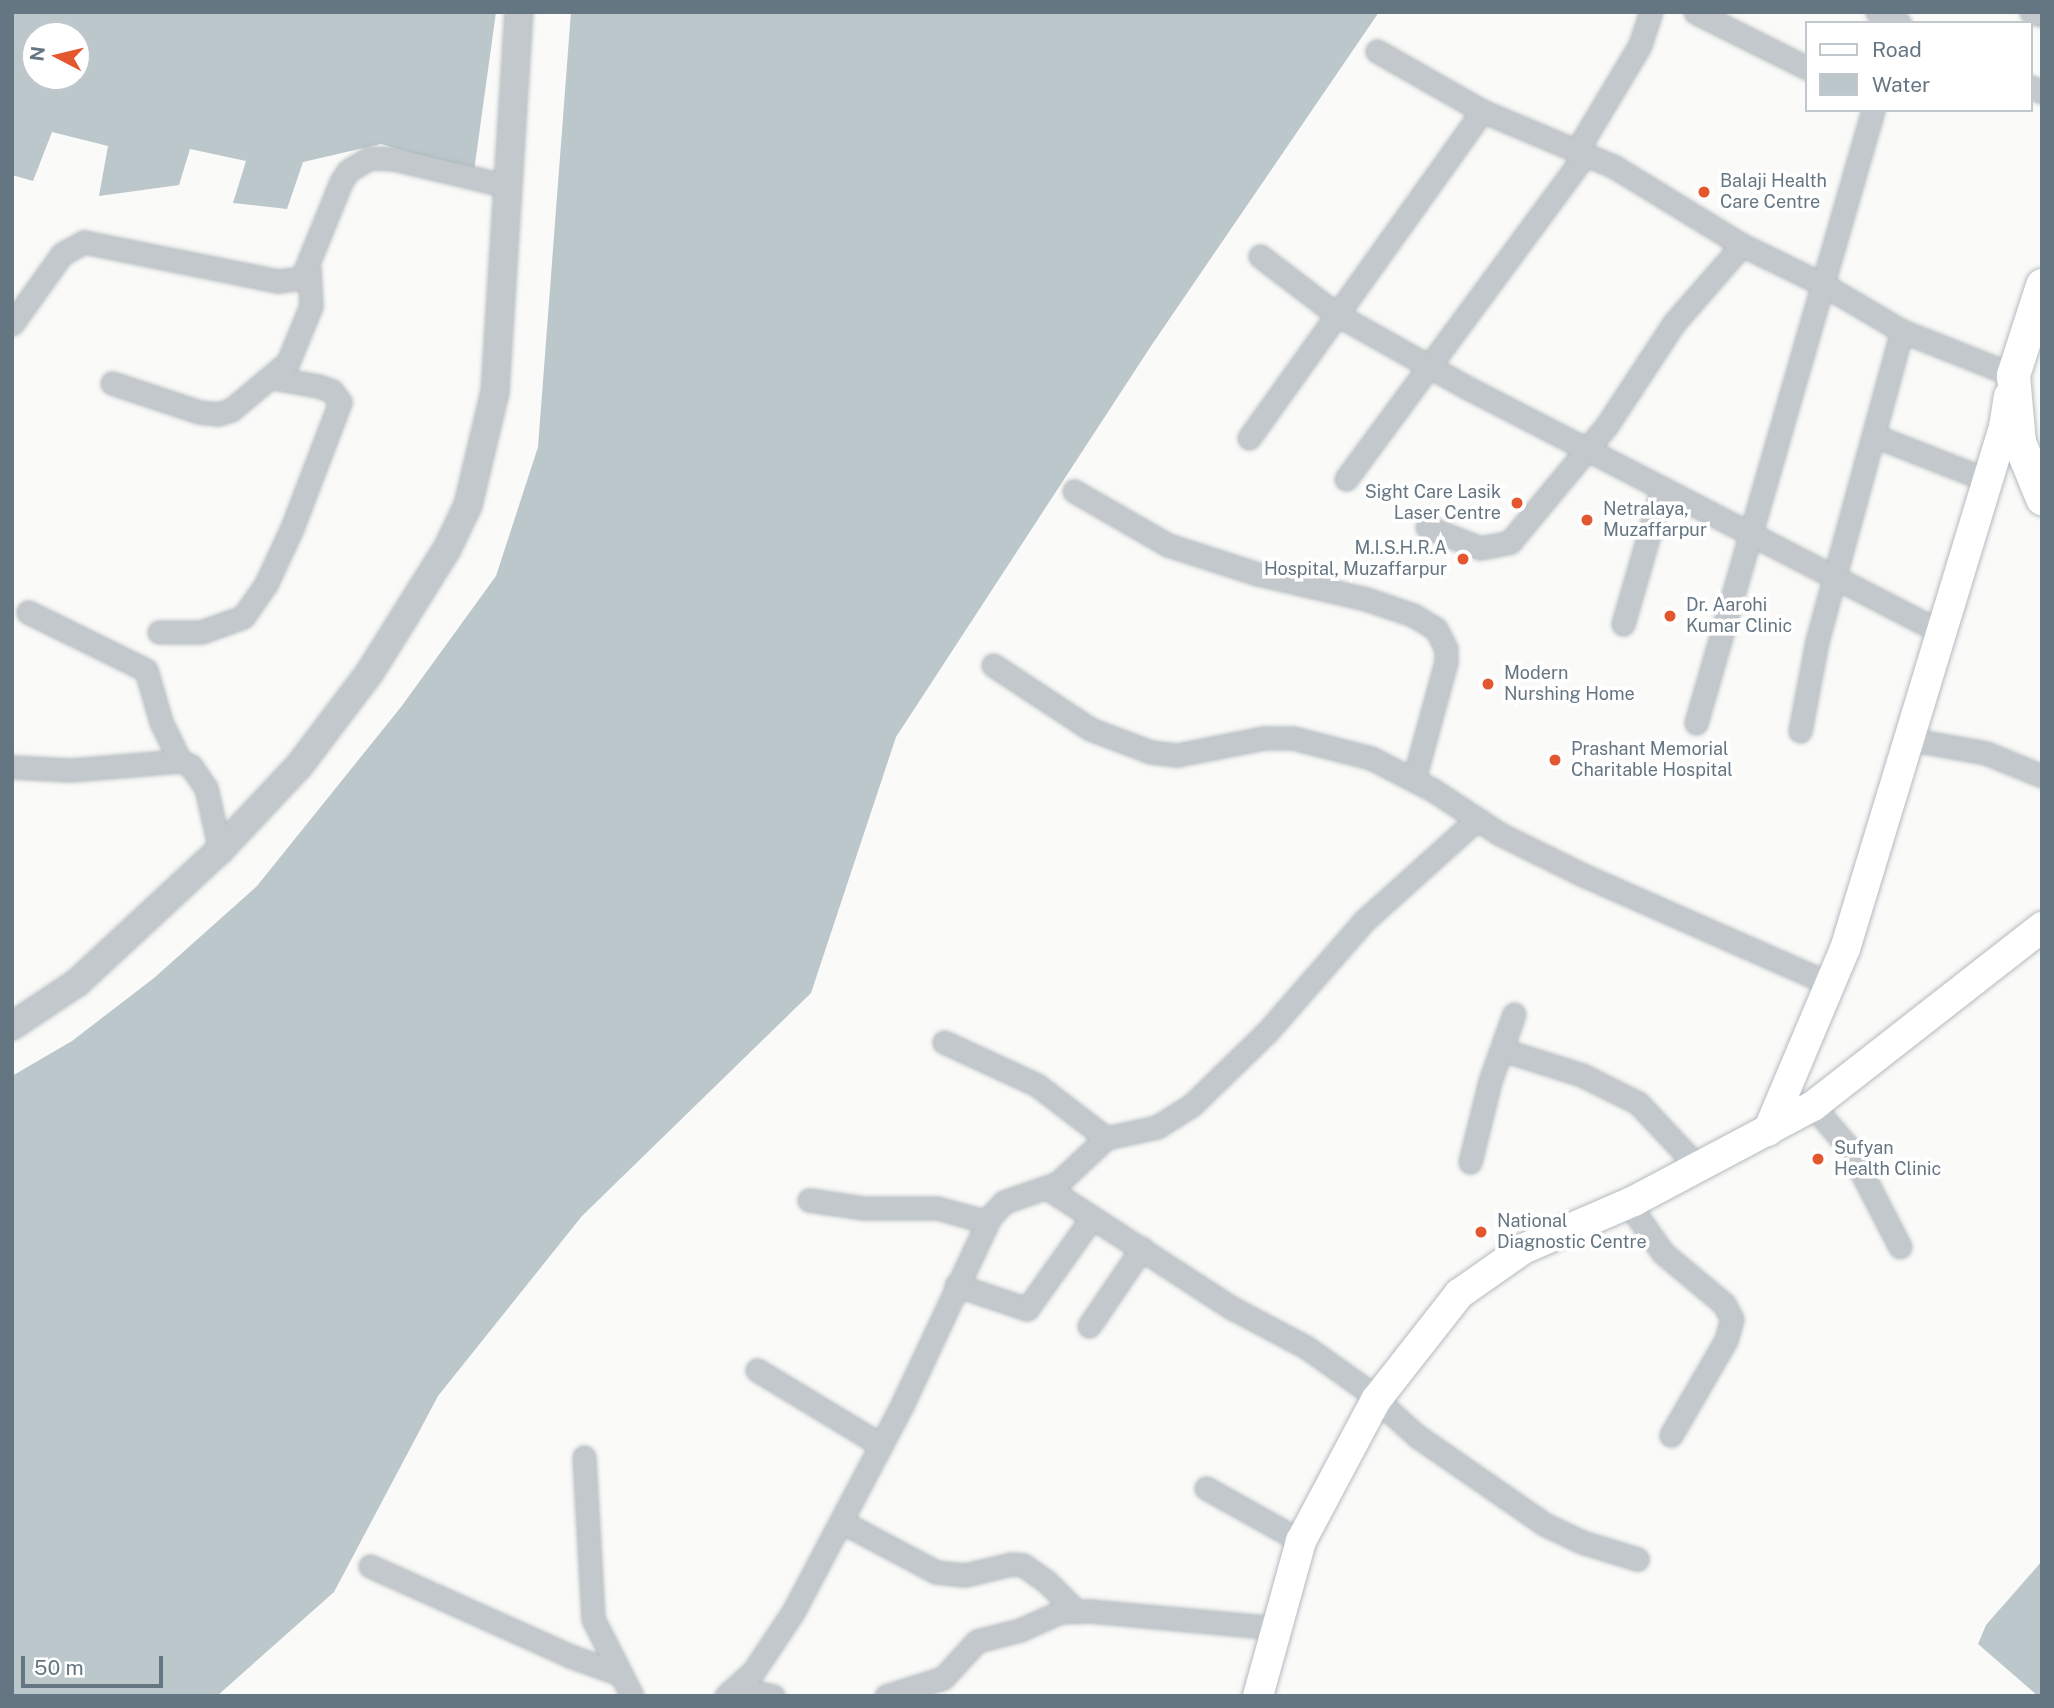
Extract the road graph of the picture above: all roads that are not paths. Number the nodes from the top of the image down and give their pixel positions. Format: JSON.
{"nodes":[{"id":1,"x":519,"y":12,"type":"edge"},
{"id":2,"x":1651,"y":12,"type":"edge"},
{"id":3,"x":1695,"y":12,"type":"edge"},
{"id":4,"x":1877,"y":12,"type":"edge"},
{"id":5,"x":2031,"y":12,"type":"edge"},
{"id":6,"x":2042,"y":15,"type":"edge"},
{"id":7,"x":1895,"y":21,"type":"edge"},
{"id":8,"x":1377,"y":51,"type":"dead end"},
{"id":9,"x":1806,"y":68,"type":"edge"},
{"id":10,"x":1482,"y":111,"type":"junction"},
{"id":11,"x":1872,"y":112,"type":"edge"},
{"id":12,"x":1581,"y":153,"type":"junction"},
{"id":13,"x":507,"y":186,"type":"junction"},
{"id":14,"x":1742,"y":245,"type":"junction"},
{"id":15,"x":1260,"y":256,"type":"dead end"},
{"id":16,"x":309,"y":269,"type":"junction"},
{"id":17,"x":1824,"y":285,"type":"junction"},
{"id":18,"x":2042,"y":285,"type":"edge"},
{"id":19,"x":1336,"y":314,"type":"junction"},
{"id":20,"x":12,"y":324,"type":"edge"},
{"id":21,"x":1902,"y":331,"type":"junction"},
{"id":22,"x":1432,"y":366,"type":"junction"},
{"id":23,"x":2013,"y":375,"type":"junction"},
{"id":24,"x":273,"y":378,"type":"junction"},
{"id":25,"x":112,"y":383,"type":"dead end"},
{"id":26,"x":1875,"y":436,"type":"junction"},
{"id":27,"x":1249,"y":438,"type":"dead end"},
{"id":28,"x":1586,"y":450,"type":"junction"},
{"id":29,"x":1346,"y":479,"type":"dead end"},
{"id":30,"x":1987,"y":480,"type":"junction"},
{"id":31,"x":1074,"y":491,"type":"dead end"},
{"id":32,"x":1661,"y":492,"type":"junction"},
{"id":33,"x":2042,"y":498,"type":"edge"},
{"id":34,"x":1427,"y":527,"type":"dead end"},
{"id":35,"x":1750,"y":536,"type":"junction"},
{"id":36,"x":1836,"y":579,"type":"junction"},
{"id":37,"x":28,"y":612,"type":"dead end"},
{"id":38,"x":1623,"y":624,"type":"dead end"},
{"id":39,"x":1938,"y":631,"type":"junction"},
{"id":40,"x":159,"y":632,"type":"dead end"},
{"id":41,"x":993,"y":665,"type":"dead end"},
{"id":42,"x":1696,"y":723,"type":"dead end"},
{"id":43,"x":1800,"y":731,"type":"dead end"},
{"id":44,"x":1907,"y":739,"type":"junction"},
{"id":45,"x":180,"y":761,"type":"junction"},
{"id":46,"x":12,"y":767,"type":"edge"},
{"id":47,"x":2042,"y":776,"type":"edge"},
{"id":48,"x":1414,"y":779,"type":"junction"},
{"id":49,"x":1477,"y":819,"type":"junction"},
{"id":50,"x":220,"y":849,"type":"junction"},
{"id":51,"x":2042,"y":927,"type":"edge"},
{"id":52,"x":1830,"y":984,"type":"junction"},
{"id":53,"x":1514,"y":1014,"type":"dead end"},
{"id":54,"x":12,"y":1026,"type":"edge"},
{"id":55,"x":944,"y":1042,"type":"dead end"},
{"id":56,"x":1503,"y":1050,"type":"junction"},
{"id":57,"x":1813,"y":1106,"type":"junction"},
{"id":58,"x":1768,"y":1131,"type":"junction"},
{"id":59,"x":1106,"y":1139,"type":"junction"},
{"id":60,"x":1470,"y":1162,"type":"dead end"},
{"id":61,"x":1700,"y":1168,"type":"junction"},
{"id":62,"x":1047,"y":1188,"type":"junction"},
{"id":63,"x":808,"y":1200,"type":"dead end"},
{"id":64,"x":1628,"y":1203,"type":"junction"},
{"id":65,"x":1091,"y":1219,"type":"junction"},
{"id":66,"x":988,"y":1222,"type":"junction"},
{"id":67,"x":1900,"y":1247,"type":"dead end"},
{"id":68,"x":1142,"y":1248,"type":"junction"},
{"id":69,"x":956,"y":1285,"type":"junction"},
{"id":70,"x":1089,"y":1326,"type":"dead end"},
{"id":71,"x":757,"y":1370,"type":"dead end"},
{"id":72,"x":1376,"y":1400,"type":"junction"},
{"id":73,"x":1671,"y":1435,"type":"dead end"},
{"id":74,"x":881,"y":1445,"type":"junction"},
{"id":75,"x":584,"y":1457,"type":"dead end"},
{"id":76,"x":1206,"y":1488,"type":"dead end"},
{"id":77,"x":842,"y":1522,"type":"junction"},
{"id":78,"x":1301,"y":1541,"type":"junction"},
{"id":79,"x":1637,"y":1559,"type":"dead end"},
{"id":80,"x":370,"y":1566,"type":"dead end"},
{"id":81,"x":1074,"y":1610,"type":"junction"},
{"id":82,"x":1277,"y":1628,"type":"junction"},
{"id":83,"x":620,"y":1674,"type":"junction"},
{"id":84,"x":731,"y":1692,"type":"edge"},
{"id":85,"x":632,"y":1696,"type":"edge"},
{"id":86,"x":773,"y":1696,"type":"edge"},
{"id":87,"x":886,"y":1696,"type":"edge"},
{"id":88,"x":1258,"y":1696,"type":"edge"}],
"edges":[{"from":1,"to":13,"type":"street"},
{"from":2,"to":12,"type":"street"},
{"from":3,"to":9,"type":"street"},
{"from":4,"to":7,"type":"street"},
{"from":5,"to":6,"type":"street"},
{"from":8,"to":10,"type":"street"},
{"from":10,"to":12,"type":"street"},
{"from":10,"to":19,"type":"street"},
{"from":11,"to":17,"type":"street"},
{"from":12,"to":14,"type":"street"},
{"from":12,"to":22,"type":"street"},
{"from":13,"to":16,"type":"street"},
{"from":13,"to":50,"type":"street"},
{"from":14,"to":17,"type":"street"},
{"from":14,"to":28,"type":"street"},
{"from":15,"to":19,"type":"street"},
{"from":16,"to":20,"type":"street"},
{"from":16,"to":24,"type":"street"},
{"from":17,"to":21,"type":"street"},
{"from":17,"to":35,"type":"street"},
{"from":18,"to":23,"type":"main road"},
{"from":19,"to":22,"type":"street"},
{"from":19,"to":27,"type":"street"},
{"from":21,"to":23,"type":"street"},
{"from":21,"to":26,"type":"street"},
{"from":22,"to":28,"type":"street"},
{"from":22,"to":29,"type":"street"},
{"from":23,"to":30,"type":"main road"},
{"from":23,"to":33,"type":"main road"},
{"from":24,"to":25,"type":"street"},
{"from":24,"to":40,"type":"street"},
{"from":26,"to":30,"type":"street"},
{"from":26,"to":36,"type":"street"},
{"from":28,"to":32,"type":"street"},
{"from":28,"to":34,"type":"street"},
{"from":30,"to":39,"type":"main road"},
{"from":31,"to":48,"type":"street"},
{"from":32,"to":35,"type":"street"},
{"from":32,"to":38,"type":"street"},
{"from":35,"to":36,"type":"street"},
{"from":35,"to":42,"type":"street"},
{"from":36,"to":39,"type":"street"},
{"from":36,"to":43,"type":"street"},
{"from":37,"to":45,"type":"street"},
{"from":39,"to":44,"type":"main road"},
{"from":41,"to":48,"type":"street"},
{"from":44,"to":47,"type":"street"},
{"from":44,"to":52,"type":"main road"},
{"from":45,"to":46,"type":"street"},
{"from":45,"to":50,"type":"street"},
{"from":48,"to":49,"type":"street"},
{"from":49,"to":52,"type":"street"},
{"from":49,"to":59,"type":"street"},
{"from":50,"to":54,"type":"street"},
{"from":51,"to":57,"type":"main road"},
{"from":52,"to":58,"type":"main road"},
{"from":53,"to":56,"type":"street"},
{"from":55,"to":59,"type":"street"},
{"from":56,"to":60,"type":"street"},
{"from":56,"to":61,"type":"street"},
{"from":57,"to":58,"type":"main road"},
{"from":57,"to":67,"type":"street"},
{"from":58,"to":61,"type":"main road"},
{"from":59,"to":62,"type":"street"},
{"from":61,"to":64,"type":"main road"},
{"from":62,"to":65,"type":"street"},
{"from":62,"to":66,"type":"street"},
{"from":63,"to":66,"type":"street"},
{"from":64,"to":72,"type":"main road"},
{"from":64,"to":73,"type":"street"},
{"from":65,"to":68,"type":"street"},
{"from":65,"to":69,"type":"street"},
{"from":66,"to":69,"type":"street"},
{"from":68,"to":70,"type":"street"},
{"from":68,"to":72,"type":"street"},
{"from":69,"to":74,"type":"street"},
{"from":71,"to":74,"type":"street"},
{"from":72,"to":78,"type":"main road"},
{"from":72,"to":79,"type":"street"},
{"from":74,"to":77,"type":"street"},
{"from":75,"to":83,"type":"street"},
{"from":76,"to":78,"type":"street"},
{"from":77,"to":81,"type":"street"},
{"from":77,"to":84,"type":"street"},
{"from":78,"to":82,"type":"main road"},
{"from":80,"to":83,"type":"street"},
{"from":81,"to":82,"type":"street"},
{"from":81,"to":87,"type":"street"},
{"from":82,"to":88,"type":"main road"},
{"from":83,"to":85,"type":"street"},
{"from":84,"to":86,"type":"street"}]}
